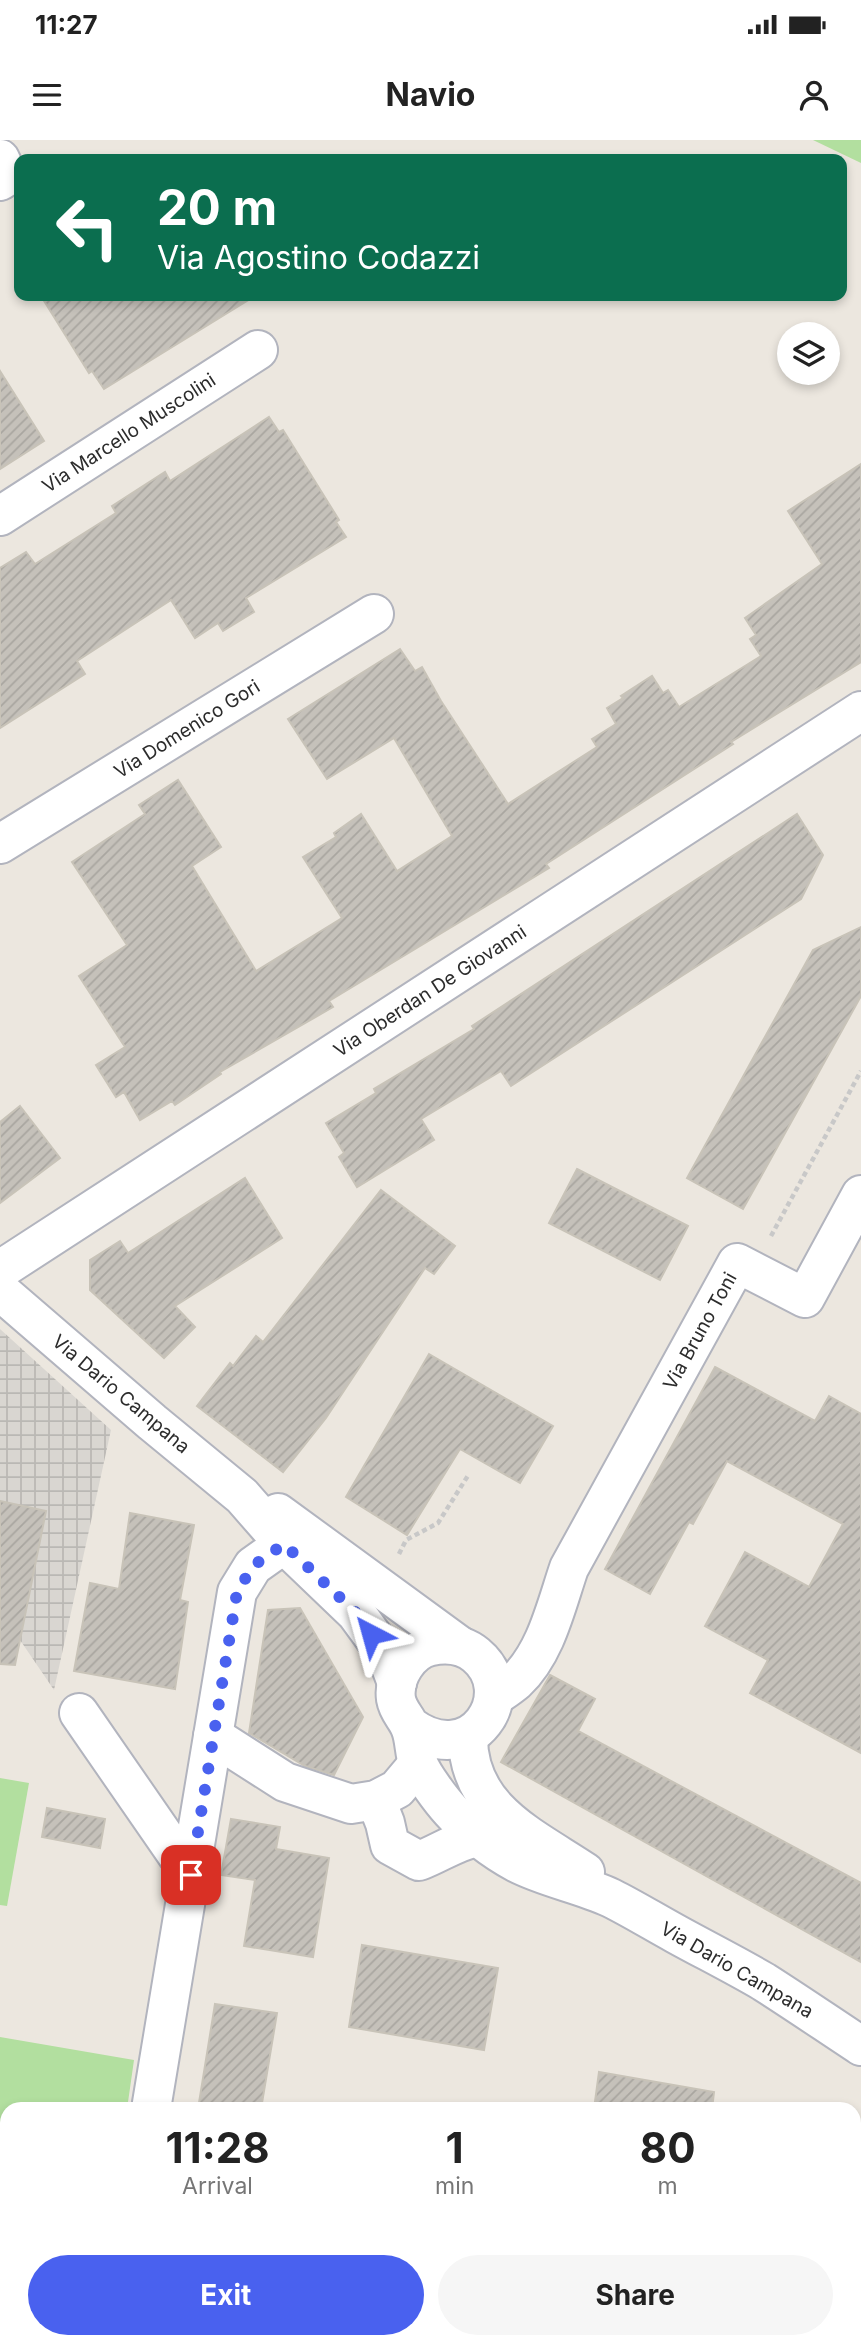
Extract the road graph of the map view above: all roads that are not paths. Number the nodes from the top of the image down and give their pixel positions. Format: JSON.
{"nodes":[{"id":1,"x":258,"y":350,"type":"dead end"},
{"id":2,"x":0,"y":516,"type":"edge"},
{"id":3,"x":373,"y":614,"type":"dead end"},
{"id":4,"x":861,"y":711,"type":"edge"},
{"id":5,"x":0,"y":844,"type":"edge"},
{"id":6,"x":861,"y":1195,"type":"edge"},
{"id":7,"x":0,"y":1270,"type":"edge"},
{"id":8,"x":0,"y":1290,"type":"edge"},
{"id":9,"x":243,"y":1496,"type":"junction"},
{"id":10,"x":284,"y":1544,"type":"junction"},
{"id":11,"x":569,"y":1568,"type":"junction"},
{"id":12,"x":470,"y":1653,"type":"junction"},
{"id":13,"x":397,"y":1683,"type":"junction"},
{"id":14,"x":494,"y":1697,"type":"junction"},
{"id":15,"x":79,"y":1713,"type":"dead end"},
{"id":16,"x":410,"y":1726,"type":"junction"},
{"id":17,"x":213,"y":1735,"type":"junction"},
{"id":18,"x":468,"y":1736,"type":"junction"},
{"id":19,"x":418,"y":1764,"type":"junction"},
{"id":20,"x":376,"y":1800,"type":"junction"},
{"id":21,"x":477,"y":1836,"type":"junction"},
{"id":22,"x":191,"y":1875,"type":"junction"},
{"id":23,"x":610,"y":1898,"type":"junction"},
{"id":24,"x":861,"y":2046,"type":"edge"},
{"id":25,"x":152,"y":2102,"type":"edge"}],
"edges":[{"from":1,"to":2,"type":"street","name":"Via Marcello Muscolini"},
{"from":3,"to":5,"type":"street","name":"Via Domenico Gori"},
{"from":4,"to":7,"type":"street","name":"Via Oberdan De Giovanni"},
{"from":6,"to":11,"type":"street","name":"Via Bruno Toni"},
{"from":8,"to":9,"type":"street","name":"Via Dario Campana"},
{"from":9,"to":10,"type":"street","name":"Via Dario Campana"},
{"from":9,"to":12,"type":"street","name":"Via Dario Campana"},
{"from":10,"to":13,"type":"street","name":"Via Dario Campana"},
{"from":10,"to":17,"type":"street"},
{"from":11,"to":12,"type":"street","name":"Via Bruno Toni"},
{"from":11,"to":14,"type":"street","name":"Via Bruno Toni"},
{"from":12,"to":13,"type":"street"},
{"from":12,"to":14,"type":"street"},
{"from":13,"to":16,"type":"street","name":"Via Dario Campana"},
{"from":14,"to":18,"type":"street"},
{"from":15,"to":22,"type":"street"},
{"from":16,"to":18,"type":"street"},
{"from":16,"to":19,"type":"street","name":"Via Dario Campana"},
{"from":17,"to":20,"type":"street"},
{"from":17,"to":22,"type":"street"},
{"from":18,"to":23,"type":"street","name":"Via Dario Campana"},
{"from":19,"to":20,"type":"street"},
{"from":19,"to":21,"type":"street","name":"Via Dario Campana"},
{"from":20,"to":21,"type":"street"},
{"from":21,"to":23,"type":"street","name":"Via Dario Campana"},
{"from":22,"to":25,"type":"street"},
{"from":23,"to":24,"type":"street","name":"Via Dario Campana"}]}
